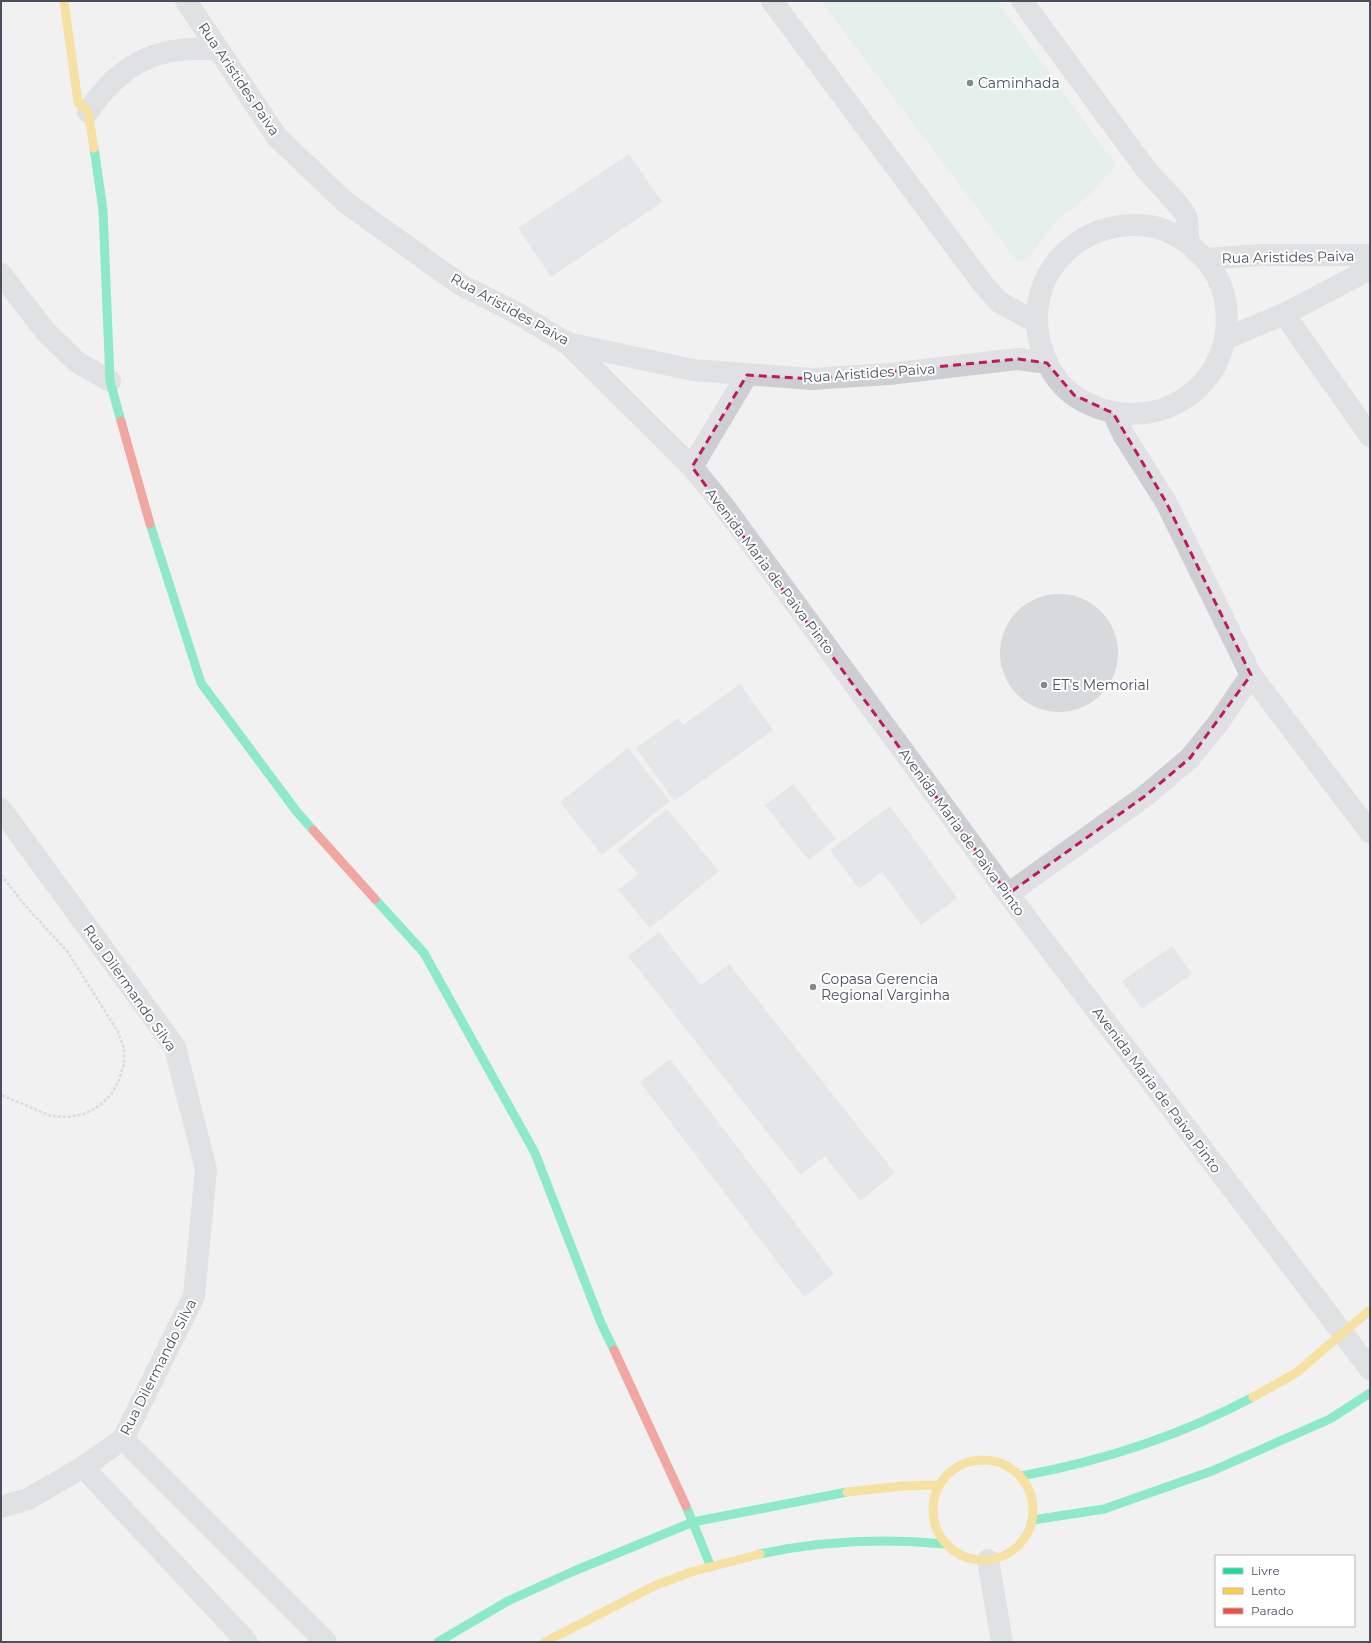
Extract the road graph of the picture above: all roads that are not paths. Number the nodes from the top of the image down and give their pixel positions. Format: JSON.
{"nodes":[{"id":1,"x":64,"y":1,"type":"edge"},
{"id":2,"x":186,"y":1,"type":"edge"},
{"id":3,"x":772,"y":1,"type":"edge"},
{"id":4,"x":1022,"y":1,"type":"edge"},
{"id":5,"x":219,"y":50,"type":"junction"},
{"id":6,"x":88,"y":112,"type":"junction"},
{"id":7,"x":1190,"y":244,"type":"junction"},
{"id":8,"x":1370,"y":255,"type":"edge"},
{"id":9,"x":1205,"y":259,"type":"junction"},
{"id":10,"x":1370,"y":269,"type":"edge"},
{"id":11,"x":1,"y":274,"type":"edge"},
{"id":12,"x":1284,"y":314,"type":"junction"},
{"id":13,"x":1036,"y":322,"type":"junction"},
{"id":14,"x":1225,"y":339,"type":"junction"},
{"id":15,"x":567,"y":343,"type":"junction"},
{"id":16,"x":1047,"y":363,"type":"junction"},
{"id":17,"x":747,"y":375,"type":"junction"},
{"id":18,"x":110,"y":381,"type":"junction"},
{"id":19,"x":1113,"y":413,"type":"junction"},
{"id":20,"x":1370,"y":436,"type":"edge"},
{"id":21,"x":692,"y":467,"type":"junction"},
{"id":22,"x":1251,"y":675,"type":"junction"},
{"id":23,"x":1,"y":809,"type":"edge"},
{"id":24,"x":1370,"y":832,"type":"edge"},
{"id":25,"x":1008,"y":894,"type":"junction"},
{"id":26,"x":1370,"y":1310,"type":"edge"},
{"id":27,"x":1343,"y":1334,"type":"junction"},
{"id":28,"x":1370,"y":1369,"type":"edge"},
{"id":29,"x":1370,"y":1392,"type":"edge"},
{"id":30,"x":124,"y":1439,"type":"junction"},
{"id":31,"x":83,"y":1467,"type":"junction"},
{"id":32,"x":1021,"y":1476,"type":"junction"},
{"id":33,"x":938,"y":1485,"type":"junction"},
{"id":34,"x":1,"y":1507,"type":"edge"},
{"id":35,"x":1032,"y":1520,"type":"junction"},
{"id":36,"x":693,"y":1522,"type":"junction"},
{"id":37,"x":945,"y":1544,"type":"junction"},
{"id":38,"x":988,"y":1560,"type":"junction"},
{"id":39,"x":711,"y":1567,"type":"junction"},
{"id":40,"x":247,"y":1642,"type":"edge"},
{"id":41,"x":326,"y":1642,"type":"edge"},
{"id":42,"x":438,"y":1642,"type":"edge"},
{"id":43,"x":545,"y":1642,"type":"edge"},
{"id":44,"x":1002,"y":1642,"type":"edge"}],
"edges":[{"from":1,"to":6,"type":"street"},
{"from":2,"to":5,"type":"street","name":"Rua Aristides Paiva"},
{"from":3,"to":13,"type":"street"},
{"from":4,"to":7,"type":"street"},
{"from":5,"to":6,"type":"street"},
{"from":5,"to":15,"type":"street","name":"Rua Aristides Paiva"},
{"from":6,"to":18,"type":"street"},
{"from":7,"to":9,"type":"street"},
{"from":7,"to":13,"type":"street"},
{"from":8,"to":9,"type":"street","name":"Rua Aristides Paiva"},
{"from":9,"to":14,"type":"street"},
{"from":10,"to":12,"type":"street","name":"Rua Aristides Paiva"},
{"from":11,"to":18,"type":"street"},
{"from":12,"to":14,"type":"street","name":"Rua Aristides Paiva"},
{"from":12,"to":20,"type":"street"},
{"from":13,"to":16,"type":"street"},
{"from":14,"to":19,"type":"street"},
{"from":15,"to":17,"type":"street","name":"Rua Aristides Paiva"},
{"from":15,"to":21,"type":"street","name":"Avenida Maria de Paiva Pinto"},
{"from":16,"to":17,"type":"street","name":"Rua Aristides Paiva"},
{"from":16,"to":19,"type":"street"},
{"from":17,"to":21,"type":"street"},
{"from":18,"to":36,"type":"street"},
{"from":19,"to":22,"type":"street"},
{"from":21,"to":25,"type":"street","name":"Avenida Maria de Paiva Pinto"},
{"from":22,"to":24,"type":"street"},
{"from":22,"to":25,"type":"street"},
{"from":23,"to":30,"type":"street","name":"Rua Dilermando Silva"},
{"from":25,"to":27,"type":"street","name":"Avenida Maria de Paiva Pinto"},
{"from":26,"to":27,"type":"street"},
{"from":27,"to":28,"type":"street","name":"Avenida Maria de Paiva Pinto"},
{"from":27,"to":32,"type":"street"},
{"from":29,"to":35,"type":"street"},
{"from":30,"to":31,"type":"street","name":"Rua Dilermando Silva"},
{"from":30,"to":41,"type":"street"},
{"from":31,"to":34,"type":"street","name":"Rua Dilermando Silva"},
{"from":31,"to":40,"type":"street"},
{"from":32,"to":33,"type":"street"},
{"from":32,"to":35,"type":"street"},
{"from":33,"to":36,"type":"street"},
{"from":33,"to":37,"type":"street"},
{"from":35,"to":38,"type":"street"},
{"from":36,"to":39,"type":"street"},
{"from":36,"to":42,"type":"street"},
{"from":37,"to":38,"type":"street"},
{"from":37,"to":39,"type":"street"},
{"from":38,"to":44,"type":"street"},
{"from":39,"to":43,"type":"street"}]}
